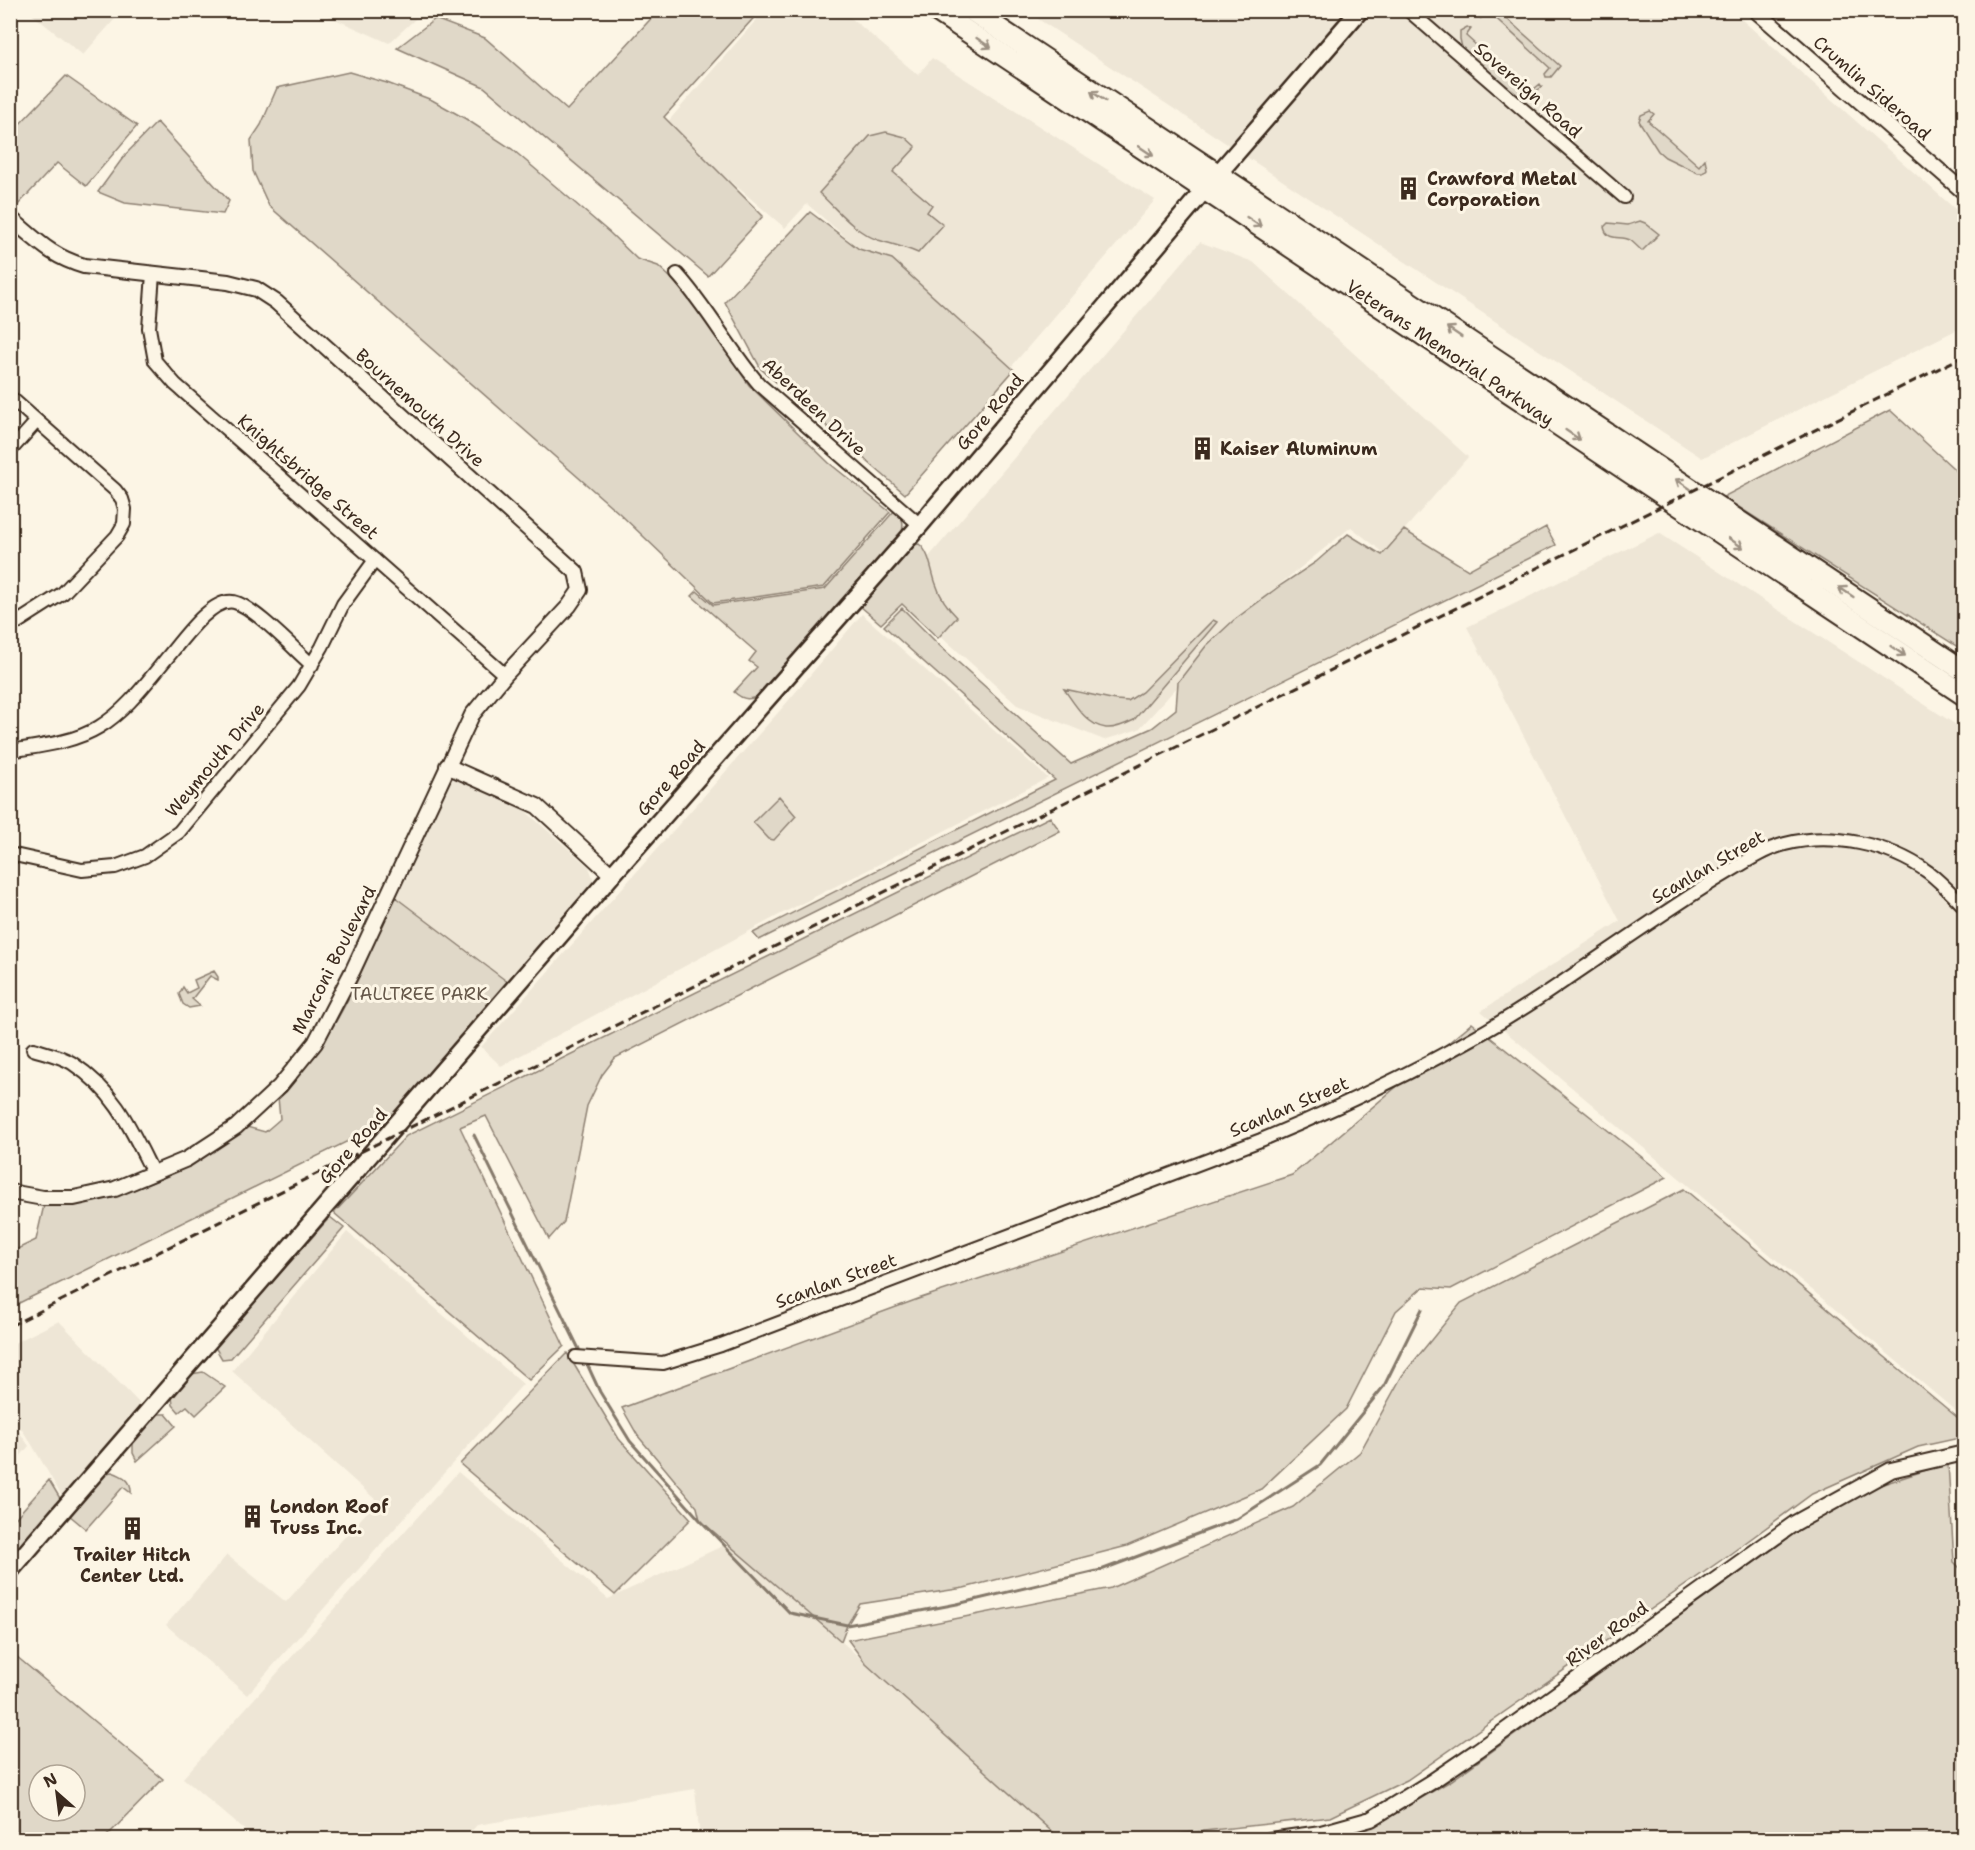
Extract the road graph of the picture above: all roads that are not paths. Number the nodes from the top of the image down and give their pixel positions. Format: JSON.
{"nodes":[{"id":1,"x":935,"y":10,"type":"edge"},
{"id":2,"x":970,"y":10,"type":"edge"},
{"id":3,"x":1360,"y":10,"type":"edge"},
{"id":4,"x":1408,"y":10,"type":"edge"},
{"id":5,"x":1755,"y":10,"type":"edge"},
{"id":6,"x":1211,"y":182,"type":"junction"},
{"id":7,"x":1965,"y":192,"type":"edge"},
{"id":8,"x":1624,"y":197,"type":"dead end"},
{"id":9,"x":10,"y":218,"type":"edge"},
{"id":10,"x":153,"y":274,"type":"junction"},
{"id":11,"x":677,"y":274,"type":"dead end"},
{"id":12,"x":10,"y":397,"type":"edge"},
{"id":13,"x":37,"y":421,"type":"junction"},
{"id":14,"x":10,"y":451,"type":"edge"},
{"id":15,"x":920,"y":525,"type":"junction"},
{"id":16,"x":375,"y":560,"type":"junction"},
{"id":17,"x":10,"y":627,"type":"edge"},
{"id":18,"x":312,"y":665,"type":"junction"},
{"id":19,"x":1965,"y":670,"type":"edge"},
{"id":20,"x":506,"y":675,"type":"junction"},
{"id":21,"x":1965,"y":695,"type":"edge"},
{"id":22,"x":10,"y":751,"type":"edge"},
{"id":23,"x":447,"y":766,"type":"junction"},
{"id":24,"x":10,"y":854,"type":"edge"},
{"id":25,"x":612,"y":875,"type":"junction"},
{"id":26,"x":1965,"y":906,"type":"edge"},
{"id":27,"x":33,"y":1049,"type":"dead end"},
{"id":28,"x":153,"y":1173,"type":"junction"},
{"id":29,"x":10,"y":1192,"type":"edge"},
{"id":30,"x":576,"y":1357,"type":"dead end"},
{"id":31,"x":1965,"y":1453,"type":"edge"},
{"id":32,"x":10,"y":1571,"type":"edge"},
{"id":33,"x":1270,"y":1839,"type":"edge"}],
"edges":[{"from":1,"to":6,"type":"highway","name":"Veterans Memorial Parkway","one_way":true},
{"from":6,"to":2,"type":"highway","name":"Veterans Memorial Parkway","one_way":true},
{"from":3,"to":6,"type":"main road","name":"Gore Road"},
{"from":4,"to":8,"type":"street","name":"Sovereign Road"},
{"from":5,"to":7,"type":"street","name":"Crumlin Sideroad"},
{"from":6,"to":15,"type":"main road","name":"Gore Road"},
{"from":19,"to":6,"type":"highway","name":"Veterans Memorial Parkway","one_way":true},
{"from":6,"to":21,"type":"highway","name":"Veterans Memorial Parkway","one_way":true},
{"from":9,"to":10,"type":"street","name":"Bournemouth Drive"},
{"from":10,"to":16,"type":"street","name":"Knightsbridge Street"},
{"from":10,"to":20,"type":"street","name":"Bournemouth Drive"},
{"from":11,"to":15,"type":"street","name":"Aberdeen Drive"},
{"from":12,"to":13,"type":"street"},
{"from":13,"to":14,"type":"street"},
{"from":13,"to":17,"type":"street"},
{"from":15,"to":25,"type":"main road","name":"Gore Road"},
{"from":16,"to":18,"type":"street","name":"Weymouth Drive"},
{"from":16,"to":20,"type":"street","name":"Knightsbridge Street"},
{"from":18,"to":22,"type":"street"},
{"from":18,"to":24,"type":"street","name":"Weymouth Drive"},
{"from":20,"to":23,"type":"street","name":"Bournemouth Drive"},
{"from":23,"to":25,"type":"street"},
{"from":23,"to":28,"type":"street","name":"Marconi Boulevard"},
{"from":25,"to":32,"type":"main road","name":"Gore Road"},
{"from":26,"to":30,"type":"street","name":"Scanlan Street"},
{"from":27,"to":28,"type":"street"},
{"from":28,"to":29,"type":"street","name":"Marconi Boulevard"},
{"from":31,"to":33,"type":"street","name":"River Road"}]}
